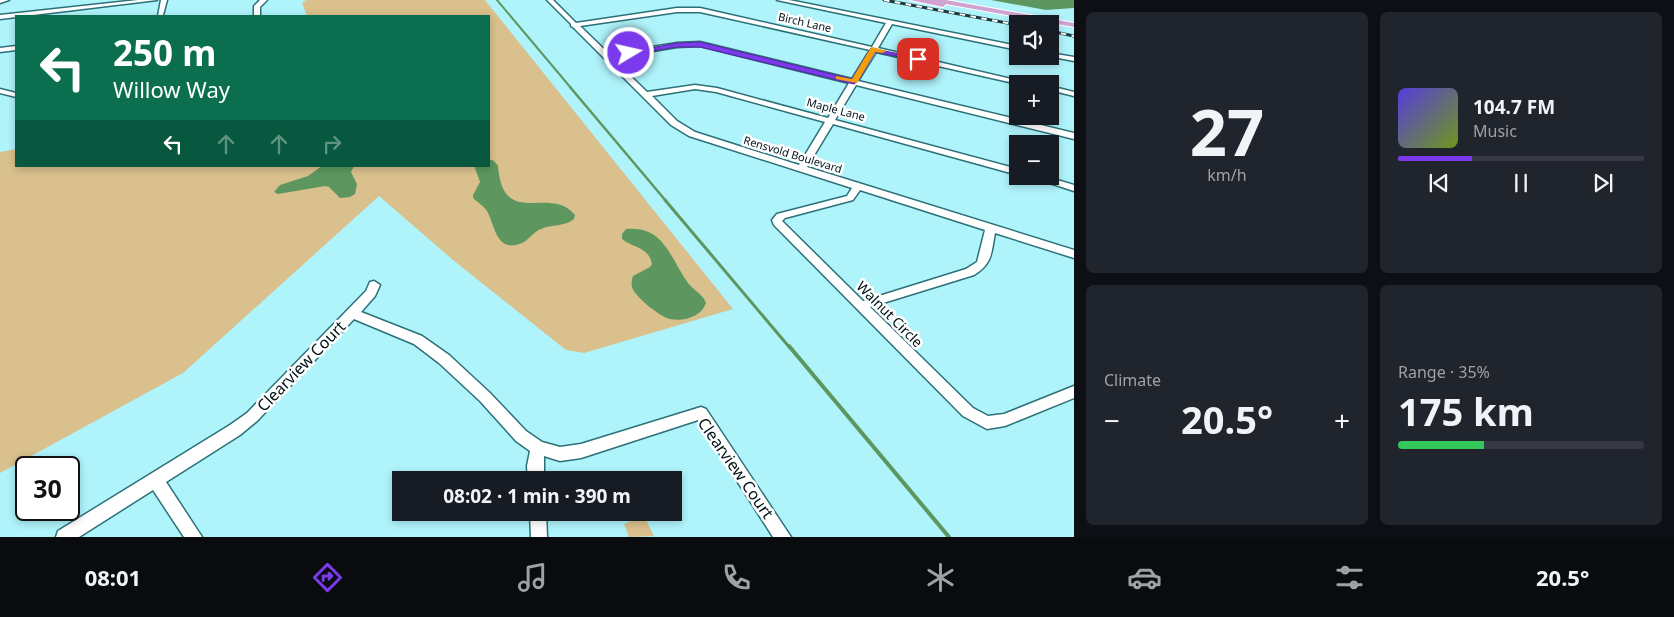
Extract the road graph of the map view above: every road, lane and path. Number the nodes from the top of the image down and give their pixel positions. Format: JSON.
{"nodes":[{"id":1,"x":6,"y":0,"type":"edge"},
{"id":2,"x":154,"y":0,"type":"edge"},
{"id":3,"x":164,"y":0,"type":"edge"},
{"id":4,"x":264,"y":0,"type":"edge"},
{"id":5,"x":550,"y":0,"type":"edge"},
{"id":6,"x":780,"y":0,"type":"edge"},
{"id":7,"x":914,"y":0,"type":"edge"},
{"id":8,"x":934,"y":0,"type":"edge"},
{"id":9,"x":1,"y":2,"type":"edge"},
{"id":10,"x":15,"y":15,"type":"edge"},
{"id":11,"x":18,"y":15,"type":"edge"},
{"id":12,"x":160,"y":15,"type":"dead end"},
{"id":13,"x":257,"y":15,"type":"edge"},
{"id":14,"x":0,"y":17,"type":"edge"},
{"id":15,"x":1009,"y":18,"type":"edge"},
{"id":16,"x":890,"y":22,"type":"junction"},
{"id":17,"x":573,"y":25,"type":"junction"},
{"id":18,"x":1074,"y":26,"type":"edge"},
{"id":19,"x":1059,"y":27,"type":"edge"},
{"id":20,"x":1074,"y":30,"type":"edge"},
{"id":21,"x":1009,"y":46,"type":"edge"},
{"id":22,"x":15,"y":48,"type":"edge"},
{"id":23,"x":873,"y":49,"type":"junction"},
{"id":24,"x":0,"y":50,"type":"edge"},
{"id":25,"x":606,"y":56,"type":"junction"},
{"id":26,"x":1059,"y":57,"type":"edge"},
{"id":27,"x":1074,"y":60,"type":"edge"},
{"id":28,"x":1009,"y":80,"type":"edge"},
{"id":29,"x":854,"y":81,"type":"junction"},
{"id":30,"x":1059,"y":90,"type":"edge"},
{"id":31,"x":0,"y":91,"type":"edge"},
{"id":32,"x":1074,"y":94,"type":"edge"},
{"id":33,"x":15,"y":95,"type":"edge"},
{"id":34,"x":645,"y":95,"type":"junction"},
{"id":35,"x":831,"y":120,"type":"junction"},
{"id":36,"x":1074,"y":136,"type":"edge"},
{"id":37,"x":714,"y":141,"type":"junction"},
{"id":38,"x":706,"y":148,"type":"dead end"},
{"id":39,"x":802,"y":168,"type":"junction"},
{"id":40,"x":1009,"y":169,"type":"edge"},
{"id":41,"x":1059,"y":184,"type":"edge"},
{"id":42,"x":858,"y":186,"type":"junction"},
{"id":43,"x":1074,"y":188,"type":"edge"},
{"id":44,"x":991,"y":228,"type":"junction"},
{"id":45,"x":1074,"y":254,"type":"edge"},
{"id":46,"x":374,"y":285,"type":"dead end"},
{"id":47,"x":860,"y":306,"type":"junction"},
{"id":48,"x":352,"y":312,"type":"junction"},
{"id":49,"x":1074,"y":392,"type":"edge"},
{"id":50,"x":538,"y":448,"type":"junction"},
{"id":51,"x":535,"y":471,"type":"edge"},
{"id":52,"x":155,"y":480,"type":"junction"},
{"id":53,"x":538,"y":521,"type":"edge"},
{"id":54,"x":64,"y":537,"type":"edge"},
{"id":55,"x":194,"y":537,"type":"edge"},
{"id":56,"x":539,"y":537,"type":"edge"},
{"id":57,"x":783,"y":537,"type":"edge"}],
"edges":[{"from":1,"to":9,"type":"street"},
{"from":2,"to":11,"type":"street"},
{"from":3,"to":12,"type":"street"},
{"from":4,"to":13,"type":"street"},
{"from":5,"to":17,"type":"street","name":"Rensvold Boulevard"},
{"from":6,"to":16,"type":"street"},
{"from":7,"to":15,"type":"main road"},
{"from":8,"to":18,"type":"main road"},
{"from":10,"to":14,"type":"street"},
{"from":16,"to":21,"type":"street"},
{"from":16,"to":23,"type":"street"},
{"from":17,"to":23,"type":"street","name":"Birch Lane"},
{"from":17,"to":25,"type":"street","name":"Rensvold Boulevard"},
{"from":19,"to":20,"type":"main road"},
{"from":22,"to":24,"type":"street"},
{"from":23,"to":28,"type":"street","name":"Birch Lane"},
{"from":23,"to":29,"type":"street"},
{"from":25,"to":29,"type":"street"},
{"from":25,"to":34,"type":"street","name":"Rensvold Boulevard"},
{"from":26,"to":27,"type":"street"},
{"from":29,"to":35,"type":"street"},
{"from":29,"to":36,"type":"street"},
{"from":30,"to":32,"type":"street"},
{"from":31,"to":33,"type":"street"},
{"from":34,"to":35,"type":"street","name":"Maple Lane"},
{"from":34,"to":37,"type":"street","name":"Rensvold Boulevard"},
{"from":35,"to":39,"type":"street"},
{"from":35,"to":40,"type":"street","name":"Maple Lane"},
{"from":37,"to":38,"type":"street"},
{"from":37,"to":39,"type":"street","name":"Rensvold Boulevard"},
{"from":39,"to":42,"type":"street","name":"Rensvold Boulevard"},
{"from":41,"to":43,"type":"street"},
{"from":42,"to":44,"type":"street","name":"Rensvold Boulevard"},
{"from":42,"to":47,"type":"street","name":"Walnut Circle"},
{"from":44,"to":45,"type":"street","name":"Rensvold Boulevard"},
{"from":44,"to":47,"type":"street"},
{"from":46,"to":48,"type":"street"},
{"from":47,"to":49,"type":"street","name":"Walnut Circle"},
{"from":48,"to":50,"type":"street","name":"Clearview Court"},
{"from":48,"to":52,"type":"street","name":"Clearview Court"},
{"from":50,"to":51,"type":"street"},
{"from":50,"to":57,"type":"street","name":"Clearview Court"},
{"from":52,"to":54,"type":"street","name":"Clearview Court"},
{"from":52,"to":55,"type":"street"},
{"from":53,"to":56,"type":"street"}]}
